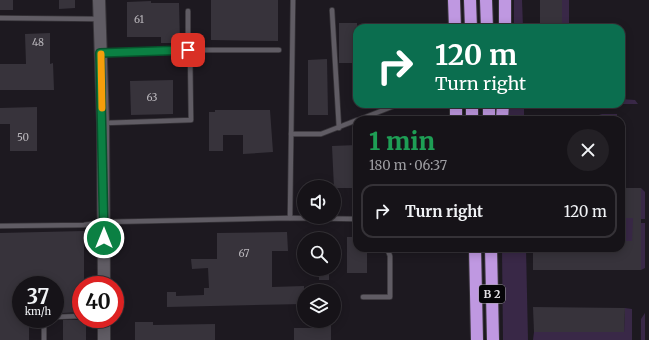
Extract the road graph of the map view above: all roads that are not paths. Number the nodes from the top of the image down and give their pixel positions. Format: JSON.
{"nodes":[{"id":1,"x":99,"y":0,"type":"edge"},
{"id":2,"x":293,"y":0,"type":"edge"},
{"id":3,"x":454,"y":0,"type":"edge"},
{"id":4,"x":470,"y":0,"type":"edge"},
{"id":5,"x":486,"y":0,"type":"edge"},
{"id":6,"x":505,"y":0,"type":"edge"},
{"id":7,"x":332,"y":10,"type":"dead end"},
{"id":8,"x":188,"y":11,"type":"dead end"},
{"id":9,"x":0,"y":18,"type":"edge"},
{"id":10,"x":100,"y":20,"type":"junction"},
{"id":11,"x":455,"y":24,"type":"edge"},
{"id":12,"x":471,"y":24,"type":"edge"},
{"id":13,"x":487,"y":24,"type":"edge"},
{"id":14,"x":505,"y":24,"type":"edge"},
{"id":15,"x":189,"y":50,"type":"junction"},
{"id":16,"x":279,"y":50,"type":"dead end"},
{"id":17,"x":100,"y":53,"type":"junction"},
{"id":18,"x":389,"y":108,"type":"edge"},
{"id":19,"x":368,"y":116,"type":"edge"},
{"id":20,"x":353,"y":122,"type":"edge"},
{"id":21,"x":103,"y":123,"type":"junction"},
{"id":22,"x":339,"y":128,"type":"junction"},
{"id":23,"x":291,"y":134,"type":"junction"},
{"id":24,"x":290,"y":218,"type":"junction"},
{"id":25,"x":353,"y":219,"type":"edge"},
{"id":26,"x":104,"y":222,"type":"junction"},
{"id":27,"x":0,"y":226,"type":"edge"},
{"id":28,"x":388,"y":252,"type":"edge"},
{"id":29,"x":471,"y":252,"type":"edge"},
{"id":30,"x":475,"y":252,"type":"edge"},
{"id":31,"x":491,"y":252,"type":"edge"},
{"id":32,"x":475,"y":262,"type":"junction"},
{"id":33,"x":104,"y":276,"type":"edge"},
{"id":34,"x":363,"y":297,"type":"dead end"},
{"id":35,"x":44,"y":328,"type":"edge"},
{"id":36,"x":104,"y":328,"type":"edge"},
{"id":37,"x":44,"y":340,"type":"edge"},
{"id":38,"x":104,"y":340,"type":"edge"},
{"id":39,"x":477,"y":340,"type":"edge"},
{"id":40,"x":493,"y":340,"type":"edge"}],
"edges":[{"from":1,"to":10,"type":"street"},
{"from":2,"to":23,"type":"lane"},
{"from":3,"to":11,"type":"highway"},
{"from":4,"to":12,"type":"highway"},
{"from":5,"to":13,"type":"highway"},
{"from":6,"to":14,"type":"highway"},
{"from":7,"to":22,"type":"lane"},
{"from":8,"to":15,"type":"lane"},
{"from":9,"to":10,"type":"lane"},
{"from":10,"to":17,"type":"street"},
{"from":15,"to":16,"type":"lane"},
{"from":15,"to":17,"type":"lane"},
{"from":15,"to":21,"type":"lane"},
{"from":17,"to":21,"type":"street"},
{"from":18,"to":19,"type":"lane"},
{"from":20,"to":22,"type":"lane"},
{"from":21,"to":26,"type":"street"},
{"from":22,"to":23,"type":"lane"},
{"from":23,"to":24,"type":"lane"},
{"from":24,"to":25,"type":"lane"},
{"from":24,"to":26,"type":"lane"},
{"from":26,"to":27,"type":"lane"},
{"from":26,"to":33,"type":"street"},
{"from":28,"to":34,"type":"lane"},
{"from":29,"to":32,"type":"highway"},
{"from":30,"to":32,"type":"highway","number":"B 2"},
{"from":31,"to":40,"type":"highway","number":"B 2"},
{"from":32,"to":39,"type":"highway","number":"B 2"},
{"from":35,"to":37,"type":"lane"},
{"from":36,"to":38,"type":"street"}]}
